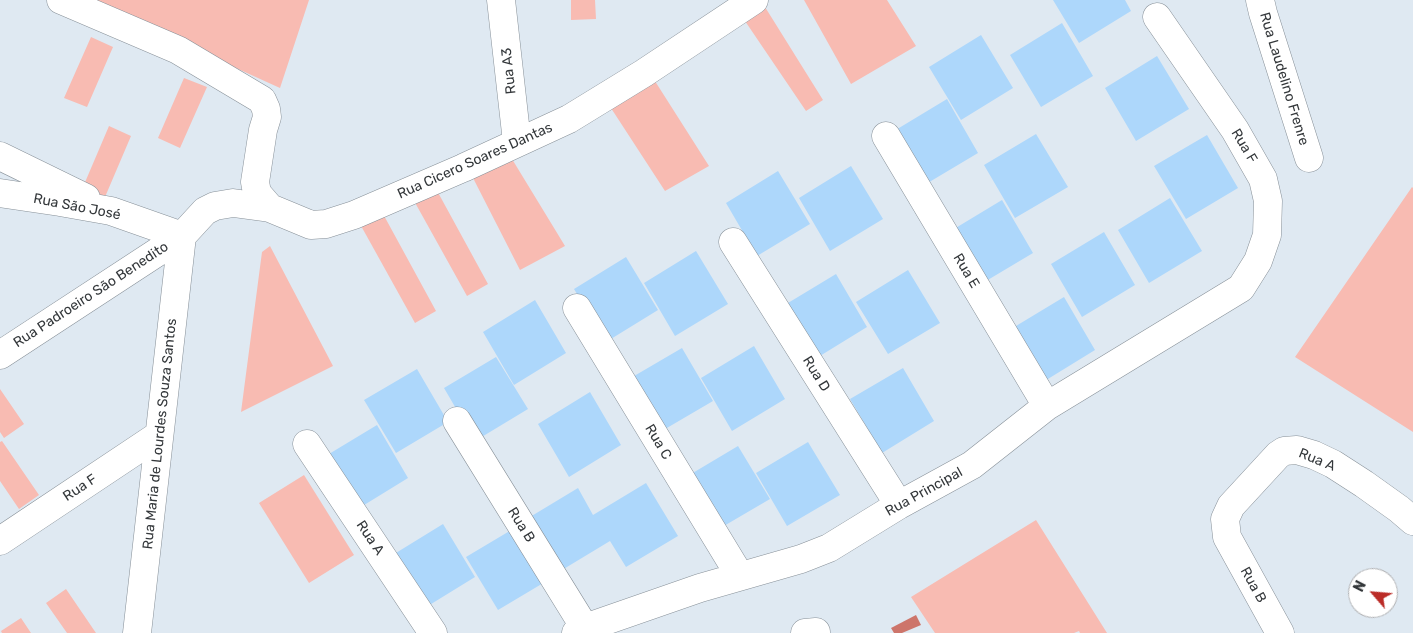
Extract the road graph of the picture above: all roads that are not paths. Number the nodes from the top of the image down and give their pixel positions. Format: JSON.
{"nodes":[{"id":1,"x":61,"y":0,"type":"edge"},
{"id":2,"x":501,"y":0,"type":"edge"},
{"id":3,"x":754,"y":0,"type":"edge"},
{"id":4,"x":1260,"y":0,"type":"edge"},
{"id":5,"x":1157,"y":17,"type":"dead end"},
{"id":6,"x":886,"y":136,"type":"dead end"},
{"id":7,"x":517,"y":142,"type":"junction"},
{"id":8,"x":0,"y":156,"type":"edge"},
{"id":9,"x":1309,"y":158,"type":"dead end"},
{"id":10,"x":0,"y":193,"type":"edge"},
{"id":11,"x":270,"y":208,"type":"junction"},
{"id":12,"x":112,"y":212,"type":"junction"},
{"id":13,"x":182,"y":236,"type":"junction"},
{"id":14,"x":733,"y":242,"type":"dead end"},
{"id":15,"x":1241,"y":288,"type":"joint"},
{"id":16,"x":577,"y":308,"type":"dead end"},
{"id":17,"x":0,"y":354,"type":"edge"},
{"id":18,"x":1046,"y":406,"type":"junction"},
{"id":19,"x":457,"y":421,"type":"dead end"},
{"id":20,"x":159,"y":435,"type":"junction"},
{"id":21,"x":307,"y":444,"type":"dead end"},
{"id":22,"x":899,"y":505,"type":"junction"},
{"id":23,"x":1413,"y":521,"type":"edge"},
{"id":24,"x":1227,"y":537,"type":"joint"},
{"id":25,"x":0,"y":541,"type":"edge"},
{"id":26,"x":740,"y":576,"type":"junction"},
{"id":27,"x":581,"y":631,"type":"edge"},
{"id":28,"x":137,"y":633,"type":"edge"},
{"id":29,"x":433,"y":633,"type":"edge"},
{"id":30,"x":805,"y":633,"type":"edge"},
{"id":31,"x":816,"y":633,"type":"edge"},
{"id":32,"x":1280,"y":633,"type":"edge"}],
"edges":[{"from":1,"to":11,"type":"street"},
{"from":2,"to":7,"type":"street","name":"Rua A3"},
{"from":3,"to":7,"type":"street","name":"Rua Cicero Soares Dantas"},
{"from":4,"to":9,"type":"street","name":"Rua Laudelino Frenre"},
{"from":5,"to":15,"type":"street","name":"Rua F"},
{"from":6,"to":18,"type":"street","name":"Rua E"},
{"from":7,"to":11,"type":"street","name":"Rua Cicero Soares Dantas"},
{"from":8,"to":12,"type":"street"},
{"from":10,"to":12,"type":"street","name":"Rua São José"},
{"from":11,"to":13,"type":"street","name":"Rua Cicero Soares Dantas"},
{"from":12,"to":13,"type":"street","name":"Rua São José"},
{"from":13,"to":17,"type":"street","name":"Rua Padroeiro São Benedito"},
{"from":13,"to":20,"type":"street","name":"Rua Maria de Lourdes Souza Santos"},
{"from":14,"to":22,"type":"street","name":"Rua D"},
{"from":15,"to":18,"type":"street","name":"Rua Principal"},
{"from":16,"to":26,"type":"street","name":"Rua C"},
{"from":18,"to":22,"type":"street","name":"Rua Principal"},
{"from":19,"to":27,"type":"street","name":"Rua B"},
{"from":20,"to":25,"type":"street","name":"Rua F"},
{"from":20,"to":28,"type":"street","name":"Rua Maria de Lourdes Souza Santos"},
{"from":21,"to":29,"type":"street","name":"Rua A"},
{"from":22,"to":26,"type":"street","name":"Rua Principal"},
{"from":23,"to":24,"type":"street","name":"Rua A"},
{"from":24,"to":32,"type":"street","name":"Rua B"},
{"from":26,"to":27,"type":"street","name":"Rua Principal"},
{"from":30,"to":31,"type":"street"}]}
